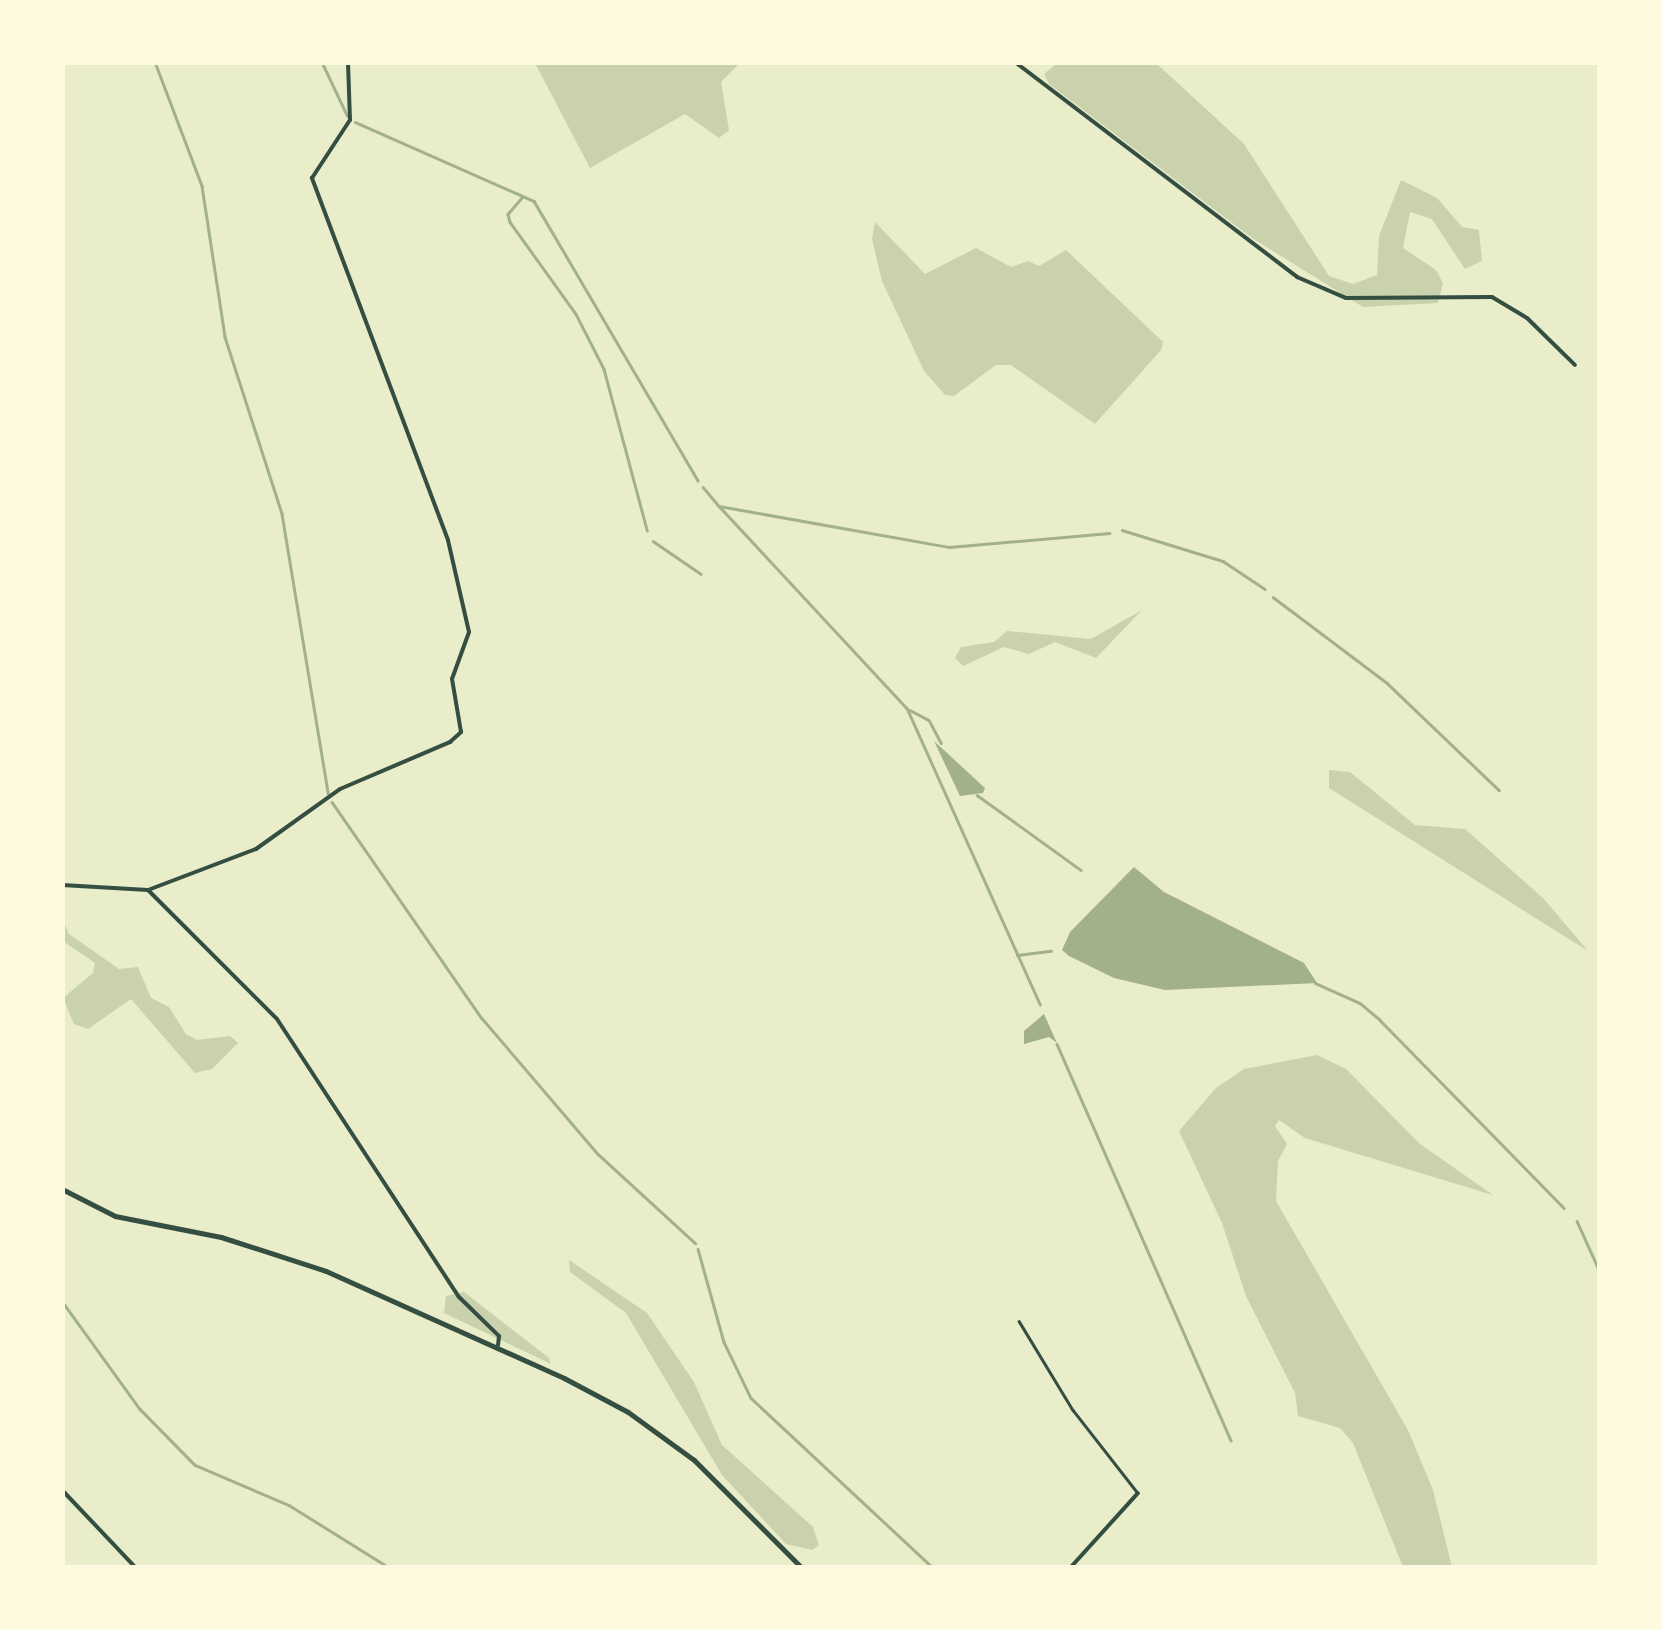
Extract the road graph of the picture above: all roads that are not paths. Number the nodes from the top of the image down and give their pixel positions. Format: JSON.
{"nodes":[{"id":1,"x":348,"y":62,"type":"edge"},
{"id":2,"x":1014,"y":62,"type":"edge"},
{"id":3,"x":1576,"y":365,"type":"dead end"},
{"id":4,"x":62,"y":885,"type":"edge"},
{"id":5,"x":148,"y":890,"type":"junction"},
{"id":6,"x":62,"y":1189,"type":"edge"},
{"id":7,"x":1020,"y":1321,"type":"dead end"},
{"id":8,"x":498,"y":1345,"type":"junction"},
{"id":9,"x":62,"y":1490,"type":"edge"},
{"id":10,"x":1138,"y":1493,"type":"joint"},
{"id":11,"x":136,"y":1568,"type":"edge"},
{"id":12,"x":802,"y":1568,"type":"edge"},
{"id":13,"x":1070,"y":1568,"type":"edge"}],
"edges":[{"from":1,"to":5,"type":"street"},
{"from":2,"to":3,"type":"street"},
{"from":4,"to":5,"type":"street"},
{"from":5,"to":8,"type":"street"},
{"from":6,"to":8,"type":"street"},
{"from":7,"to":10,"type":"lane"},
{"from":8,"to":12,"type":"street"},
{"from":9,"to":11,"type":"street"},
{"from":10,"to":13,"type":"street"}]}
